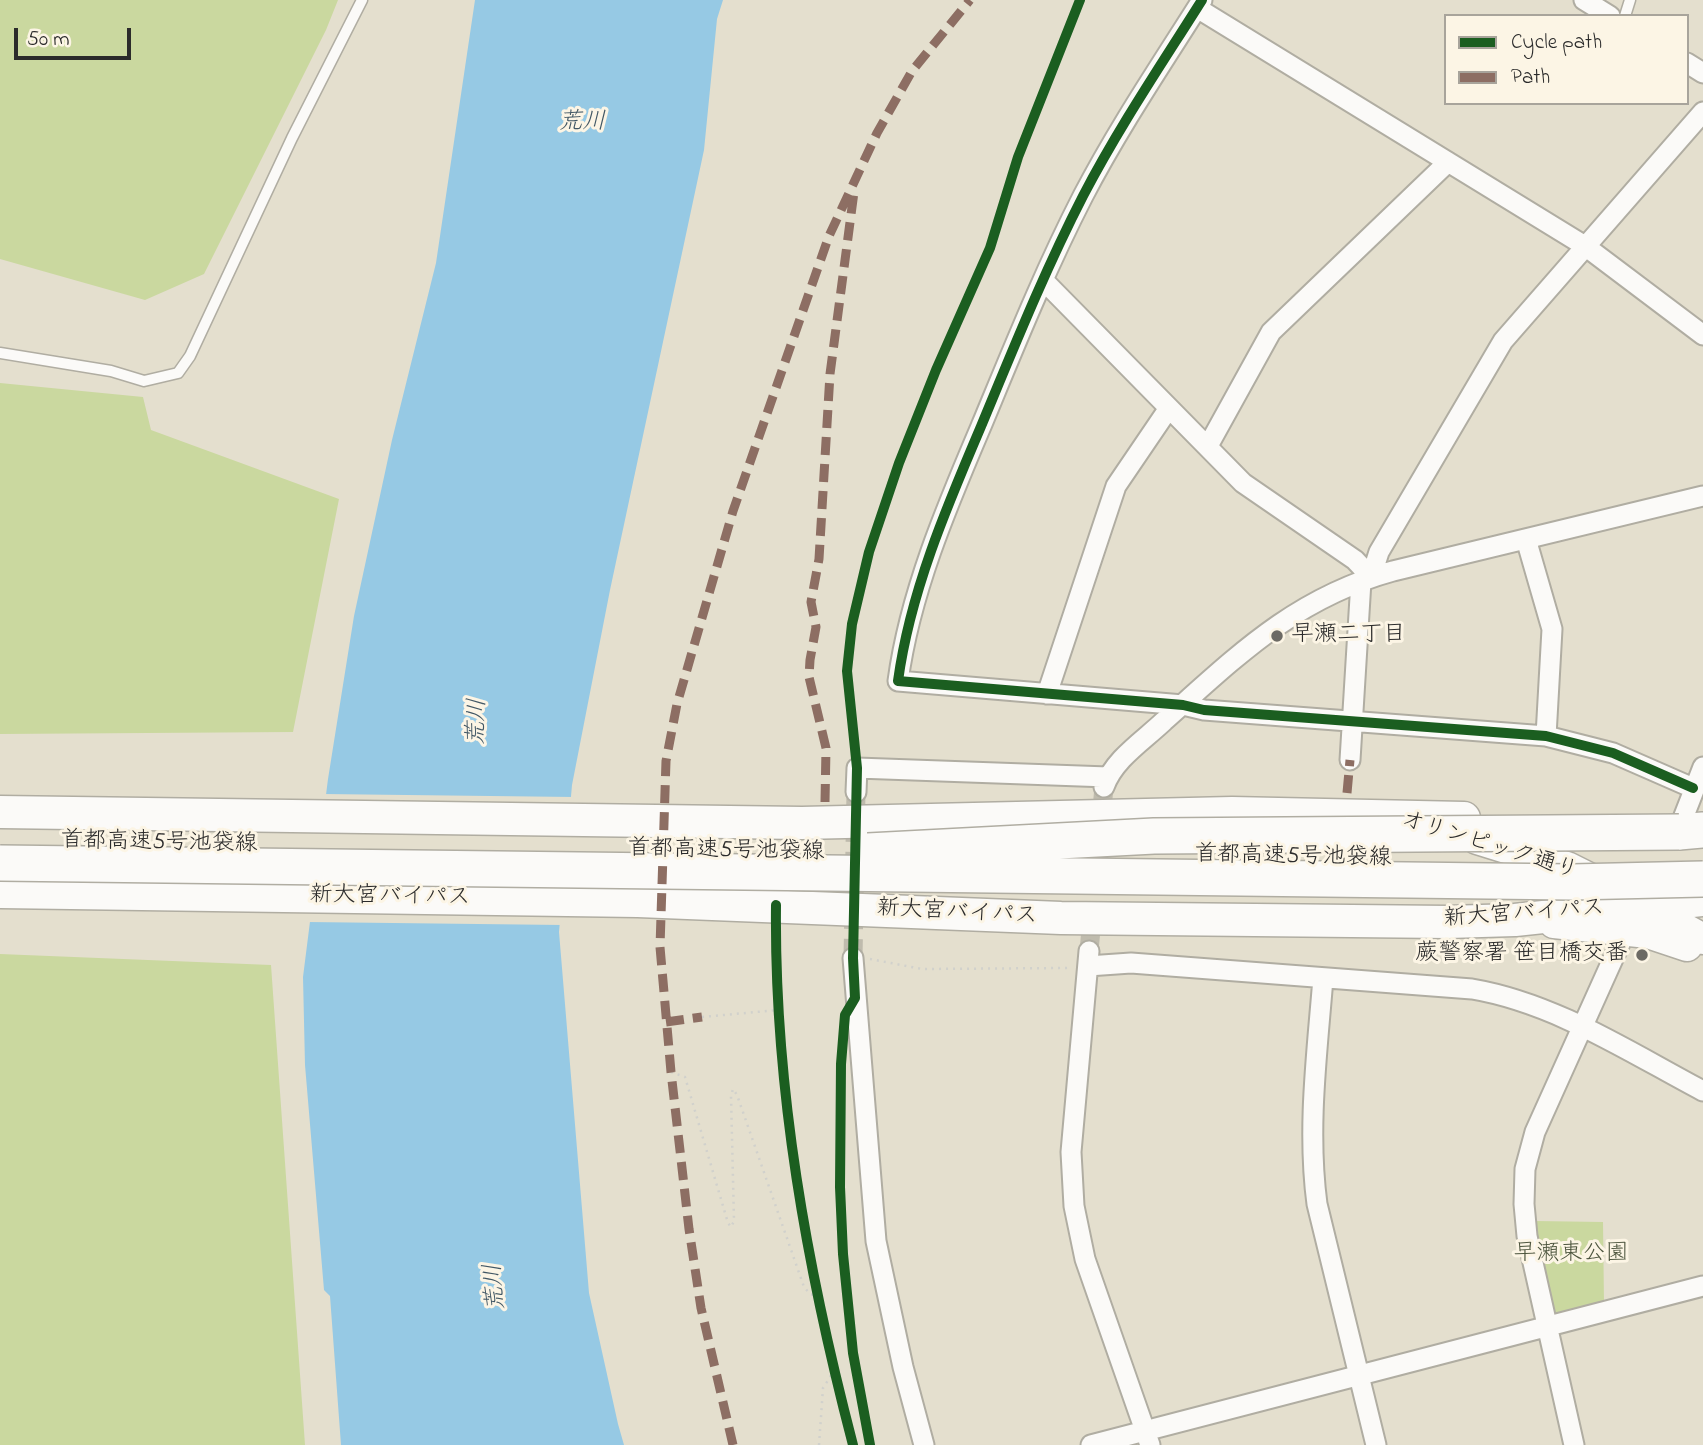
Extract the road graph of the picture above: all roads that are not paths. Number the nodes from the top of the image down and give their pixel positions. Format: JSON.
{"nodes":[{"id":1,"x":362,"y":0,"type":"edge"},
{"id":2,"x":1584,"y":0,"type":"edge"},
{"id":3,"x":1199,"y":4,"type":"edge"},
{"id":4,"x":1607,"y":14,"type":"edge"},
{"id":5,"x":1703,"y":112,"type":"edge"},
{"id":6,"x":1447,"y":163,"type":"junction"},
{"id":7,"x":1585,"y":246,"type":"junction"},
{"id":8,"x":1043,"y":280,"type":"junction"},
{"id":9,"x":1703,"y":335,"type":"edge"},
{"id":10,"x":0,"y":353,"type":"edge"},
{"id":11,"x":1169,"y":408,"type":"junction"},
{"id":12,"x":1208,"y":446,"type":"junction"},
{"id":13,"x":1703,"y":496,"type":"edge"},
{"id":14,"x":1526,"y":539,"type":"junction"},
{"id":15,"x":1366,"y":579,"type":"junction"},
{"id":16,"x":1047,"y":694,"type":"junction"},
{"id":17,"x":1183,"y":705,"type":"junction"},
{"id":18,"x":1352,"y":720,"type":"junction"},
{"id":19,"x":1546,"y":736,"type":"junction"},
{"id":20,"x":1350,"y":760,"type":"dead end"},
{"id":21,"x":1703,"y":767,"type":"edge"},
{"id":22,"x":1693,"y":788,"type":"junction"},
{"id":23,"x":856,"y":792,"type":"tunnel mouth"},
{"id":24,"x":0,"y":812,"type":"edge"},
{"id":25,"x":1386,"y":815,"type":"junction"},
{"id":26,"x":1694,"y":834,"type":"edge"},
{"id":27,"x":0,"y":840,"type":"edge"},
{"id":28,"x":0,"y":863,"type":"edge"},
{"id":29,"x":869,"y":863,"type":"junction"},
{"id":30,"x":1699,"y":889,"type":"edge"},
{"id":31,"x":0,"y":892,"type":"edge"},
{"id":32,"x":1635,"y":918,"type":"junction"},
{"id":33,"x":1703,"y":939,"type":"edge"},
{"id":34,"x":1703,"y":955,"type":"edge"},
{"id":35,"x":853,"y":958,"type":"tunnel mouth"},
{"id":36,"x":1323,"y":978,"type":"junction"},
{"id":37,"x":1582,"y":1027,"type":"junction"},
{"id":38,"x":1703,"y":1091,"type":"edge"},
{"id":39,"x":1703,"y":1286,"type":"edge"},
{"id":40,"x":1548,"y":1326,"type":"junction"},
{"id":41,"x":1359,"y":1376,"type":"junction"},
{"id":42,"x":1148,"y":1438,"type":"edge"},
{"id":43,"x":924,"y":1445,"type":"edge"},
{"id":44,"x":1091,"y":1445,"type":"edge"},
{"id":45,"x":1376,"y":1445,"type":"edge"},
{"id":46,"x":1574,"y":1445,"type":"edge"}],
"edges":[{"from":1,"to":10,"type":"lane"},
{"from":2,"to":4,"type":"street"},
{"from":3,"to":6,"type":"street"},
{"from":3,"to":8,"type":"street"},
{"from":5,"to":7,"type":"street"},
{"from":6,"to":7,"type":"street"},
{"from":6,"to":12,"type":"street"},
{"from":7,"to":9,"type":"street"},
{"from":7,"to":15,"type":"street"},
{"from":8,"to":11,"type":"street"},
{"from":8,"to":16,"type":"street"},
{"from":11,"to":12,"type":"street"},
{"from":11,"to":16,"type":"street"},
{"from":12,"to":15,"type":"street"},
{"from":13,"to":14,"type":"street"},
{"from":14,"to":15,"type":"street"},
{"from":14,"to":19,"type":"street"},
{"from":15,"to":17,"type":"street"},
{"from":15,"to":18,"type":"street"},
{"from":16,"to":17,"type":"street"},
{"from":17,"to":18,"type":"street"},
{"from":17,"to":23,"type":"street"},
{"from":18,"to":19,"type":"street"},
{"from":18,"to":20,"type":"street"},
{"from":19,"to":22,"type":"street"},
{"from":21,"to":22,"type":"street"},
{"from":22,"to":26,"type":"street"},
{"from":24,"to":25,"type":"highway"},
{"from":25,"to":26,"type":"highway"},
{"from":25,"to":32,"type":"main road","name":"オリンピック通り"},
{"from":26,"to":29,"type":"highway","name":"首都高速5号池袋線","bridge":true},
{"from":27,"to":29,"type":"highway","name":"首都高速5号池袋線"},
{"from":28,"to":29,"type":"highway","name":"首都高速5号池袋線","bridge":true},
{"from":29,"to":30,"type":"highway","name":"首都高速5号池袋線","bridge":true},
{"from":30,"to":32,"type":"highway","name":"新大宮バイパス"},
{"from":31,"to":32,"type":"highway","name":"新大宮バイパス"},
{"from":32,"to":33,"type":"main road","name":"オリンピック通り"},
{"from":32,"to":34,"type":"main road"},
{"from":32,"to":37,"type":"street"},
{"from":35,"to":43,"type":"street"},
{"from":36,"to":37,"type":"street"},
{"from":36,"to":41,"type":"street"},
{"from":36,"to":42,"type":"street"},
{"from":37,"to":38,"type":"street"},
{"from":37,"to":40,"type":"street"},
{"from":39,"to":40,"type":"street"},
{"from":40,"to":41,"type":"street"},
{"from":40,"to":46,"type":"street"},
{"from":41,"to":42,"type":"street"},
{"from":41,"to":45,"type":"street"},
{"from":42,"to":44,"type":"street"}]}
